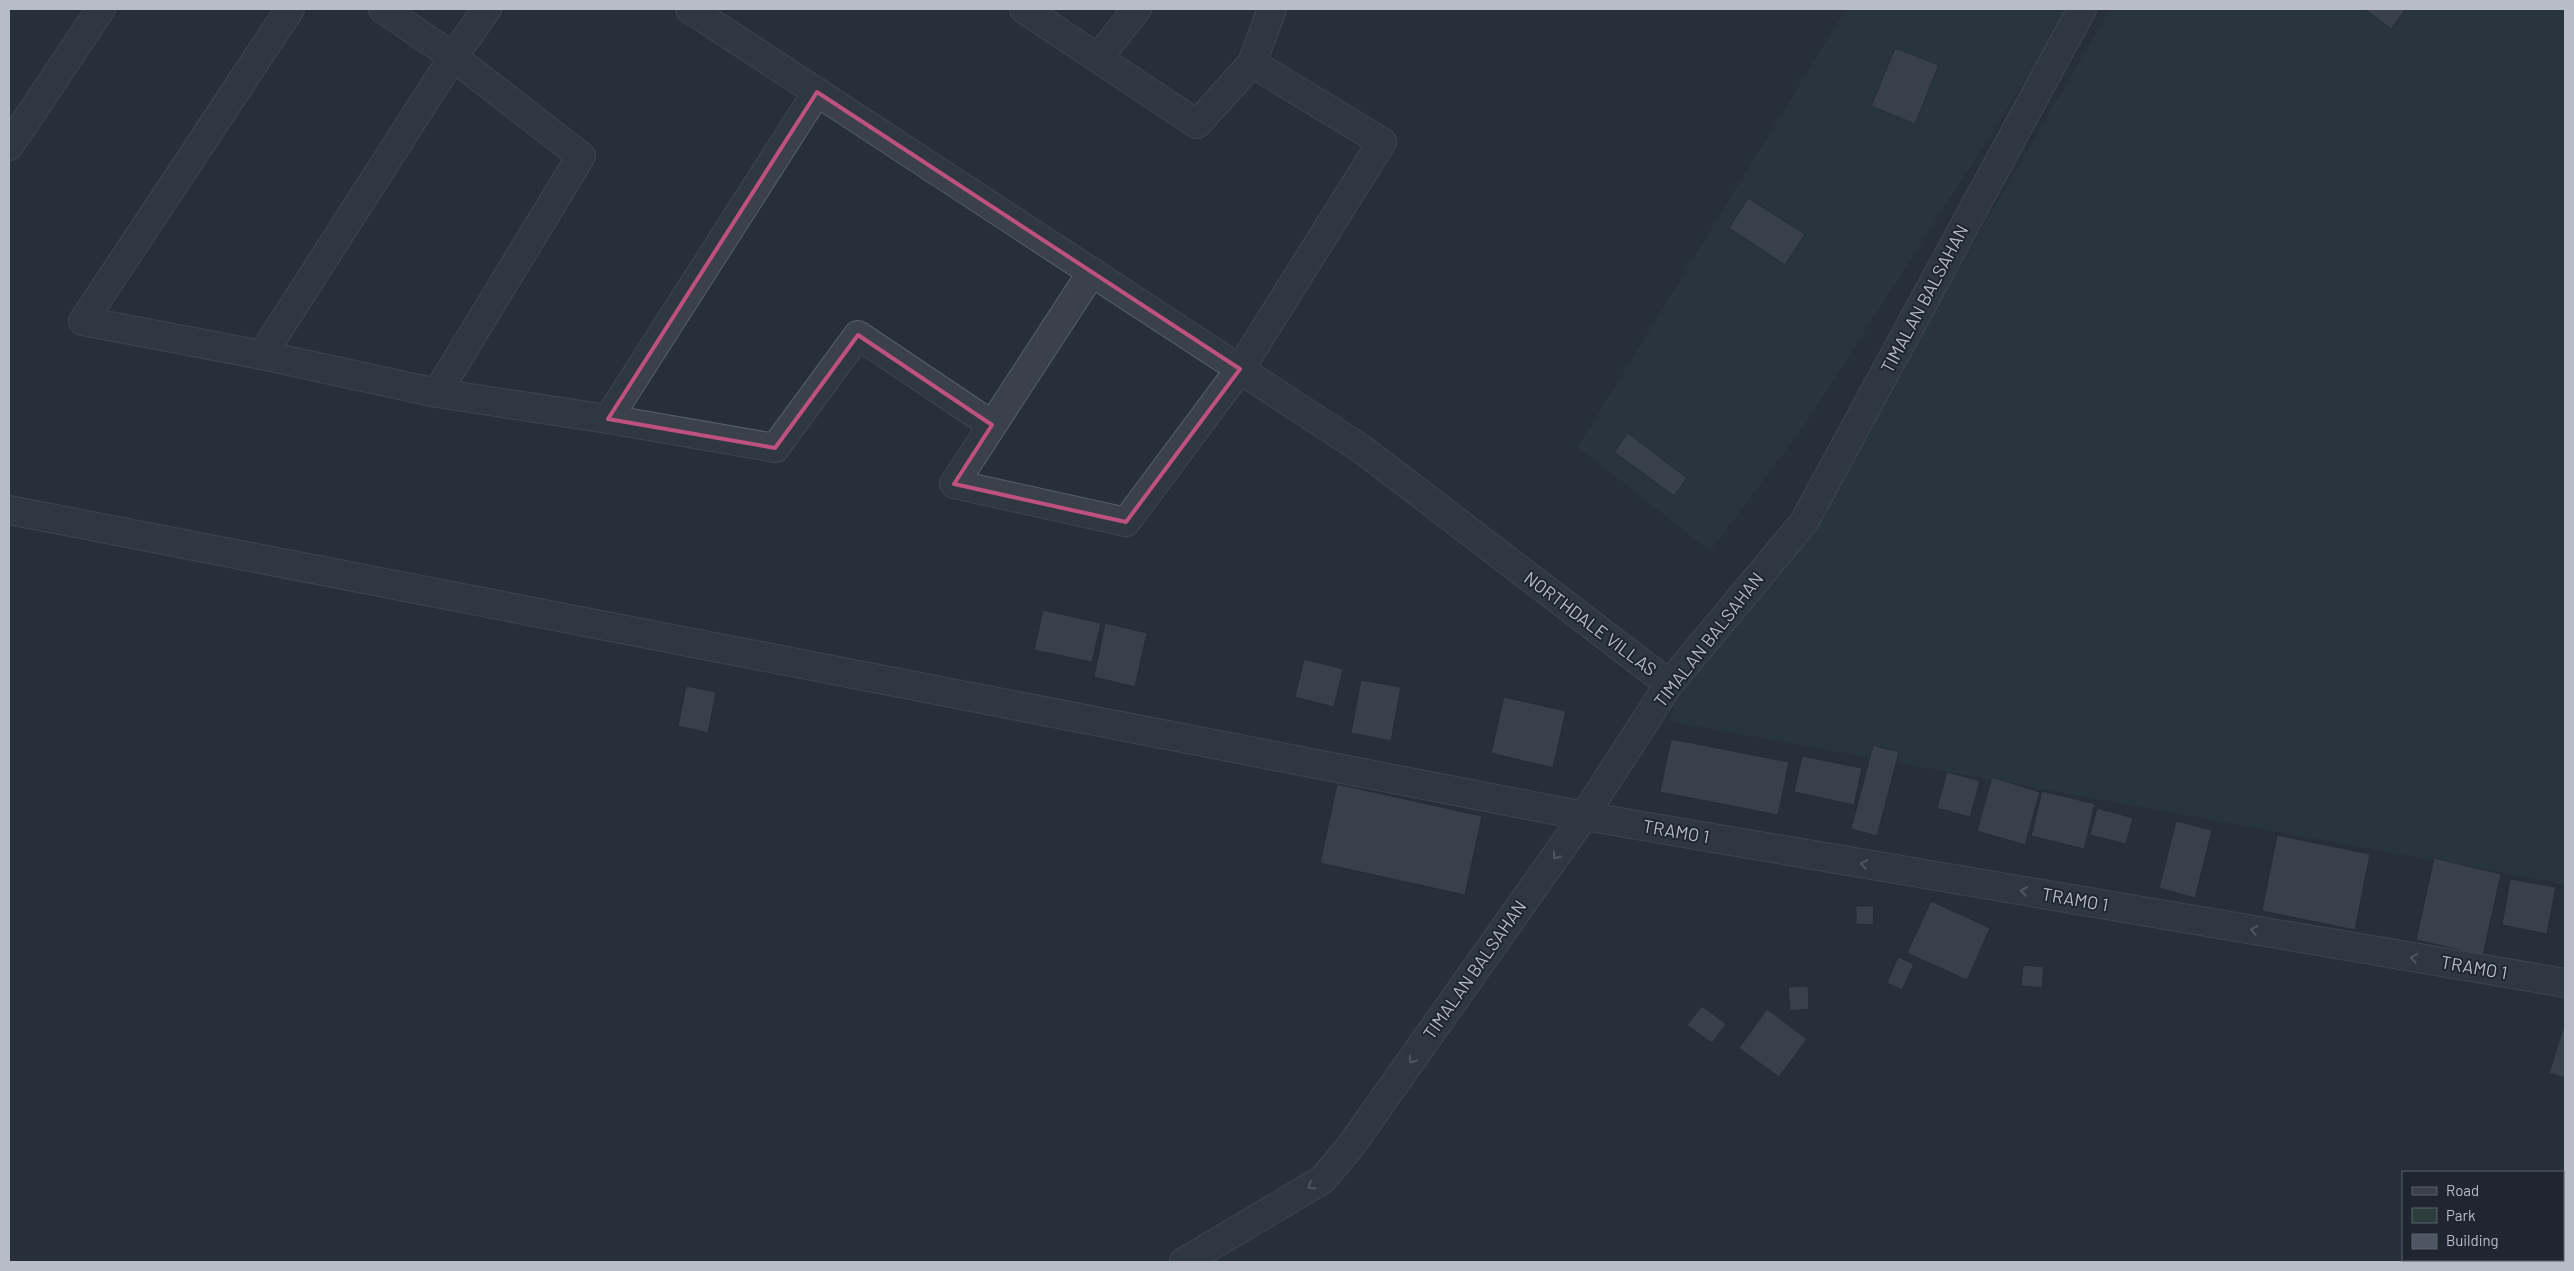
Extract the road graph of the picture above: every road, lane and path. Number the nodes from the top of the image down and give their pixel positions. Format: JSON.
{"nodes":[{"id":1,"x":101,"y":9,"type":"edge"},
{"id":2,"x":290,"y":9,"type":"edge"},
{"id":3,"x":383,"y":9,"type":"edge"},
{"id":4,"x":487,"y":9,"type":"edge"},
{"id":5,"x":690,"y":9,"type":"edge"},
{"id":6,"x":1024,"y":9,"type":"edge"},
{"id":7,"x":1137,"y":9,"type":"edge"},
{"id":8,"x":1272,"y":9,"type":"edge"},
{"id":9,"x":2082,"y":9,"type":"edge"},
{"id":10,"x":454,"y":57,"type":"junction"},
{"id":11,"x":1099,"y":57,"type":"junction"},
{"id":12,"x":1252,"y":63,"type":"junction"},
{"id":13,"x":817,"y":92,"type":"junction"},
{"id":14,"x":9,"y":146,"type":"edge"},
{"id":15,"x":1092,"y":272,"type":"junction"},
{"id":16,"x":262,"y":355,"type":"junction"},
{"id":17,"x":1240,"y":369,"type":"junction"},
{"id":18,"x":437,"y":393,"type":"junction"},
{"id":19,"x":608,"y":418,"type":"junction"},
{"id":20,"x":992,"y":424,"type":"junction"},
{"id":21,"x":9,"y":510,"type":"edge"},
{"id":22,"x":1669,"y":684,"type":"junction"},
{"id":23,"x":1584,"y":816,"type":"junction"},
{"id":24,"x":2565,"y":983,"type":"edge"},
{"id":25,"x":1184,"y":1262,"type":"edge"}],
"edges":[{"from":1,"to":14,"type":"street"},
{"from":2,"to":16,"type":"street"},
{"from":3,"to":10,"type":"street"},
{"from":4,"to":10,"type":"street"},
{"from":5,"to":13,"type":"street","name":"NORTHDALE VILLAS"},
{"from":6,"to":11,"type":"street"},
{"from":7,"to":11,"type":"street"},
{"from":8,"to":12,"type":"street"},
{"from":9,"to":22,"type":"street","name":"TIMALAN BALSAHAN"},
{"from":10,"to":16,"type":"street"},
{"from":10,"to":18,"type":"street"},
{"from":11,"to":12,"type":"street"},
{"from":12,"to":17,"type":"street"},
{"from":13,"to":15,"type":"street","name":"NORTHDALE VILLAS"},
{"from":13,"to":19,"type":"street"},
{"from":15,"to":17,"type":"street","name":"NORTHDALE VILLAS"},
{"from":15,"to":20,"type":"street"},
{"from":16,"to":18,"type":"street"},
{"from":17,"to":20,"type":"street"},
{"from":17,"to":22,"type":"street","name":"NORTHDALE VILLAS"},
{"from":18,"to":19,"type":"street"},
{"from":19,"to":20,"type":"street"},
{"from":21,"to":23,"type":"street","name":"TRAMO 1"},
{"from":22,"to":23,"type":"street","name":"TIMALAN BALSAHAN"},
{"from":24,"to":23,"type":"street","name":"TRAMO 1","one_way":true},
{"from":23,"to":25,"type":"street","name":"TIMALAN BALSAHAN","one_way":true}]}
